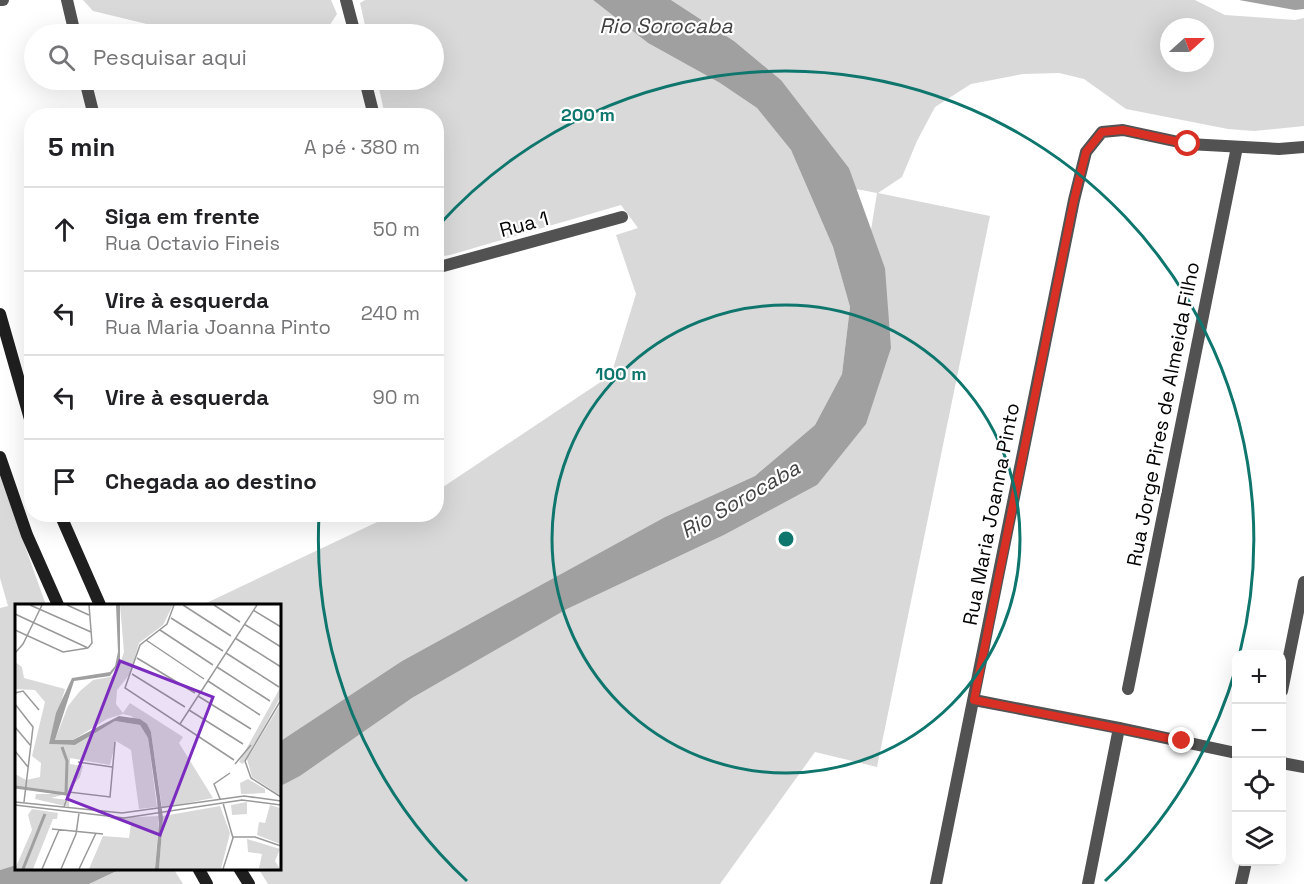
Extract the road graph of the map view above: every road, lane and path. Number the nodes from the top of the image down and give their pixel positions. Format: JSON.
{"nodes":[{"id":1,"x":67,"y":0,"type":"edge"},
{"id":2,"x":346,"y":0,"type":"edge"},
{"id":3,"x":73,"y":24,"type":"edge"},
{"id":4,"x":352,"y":24,"type":"edge"},
{"id":5,"x":87,"y":90,"type":"edge"},
{"id":6,"x":368,"y":90,"type":"edge"},
{"id":7,"x":91,"y":108,"type":"edge"},
{"id":8,"x":372,"y":108,"type":"edge"},
{"id":9,"x":1237,"y":147,"type":"junction"},
{"id":10,"x":1304,"y":147,"type":"edge"},
{"id":11,"x":622,"y":217,"type":"dead end"},
{"id":12,"x":444,"y":266,"type":"edge"},
{"id":13,"x":0,"y":314,"type":"edge"},
{"id":14,"x":24,"y":398,"type":"edge"},
{"id":15,"x":0,"y":458,"type":"edge"},
{"id":16,"x":63,"y":522,"type":"edge"},
{"id":17,"x":1304,"y":582,"type":"edge"},
{"id":18,"x":58,"y":604,"type":"edge"},
{"id":19,"x":100,"y":604,"type":"edge"},
{"id":20,"x":1286,"y":667,"type":"edge"},
{"id":21,"x":1128,"y":689,"type":"dead end"},
{"id":22,"x":974,"y":700,"type":"junction"},
{"id":23,"x":1119,"y":728,"type":"junction"},
{"id":24,"x":1232,"y":752,"type":"edge"},
{"id":25,"x":1286,"y":764,"type":"edge"},
{"id":26,"x":1304,"y":767,"type":"edge"},
{"id":27,"x":1245,"y":866,"type":"edge"},
{"id":28,"x":199,"y":869,"type":"edge"},
{"id":29,"x":240,"y":869,"type":"edge"},
{"id":30,"x":207,"y":884,"type":"edge"},
{"id":31,"x":249,"y":884,"type":"edge"},
{"id":32,"x":936,"y":884,"type":"edge"},
{"id":33,"x":1088,"y":884,"type":"edge"},
{"id":34,"x":1241,"y":884,"type":"edge"}],
"edges":[{"from":1,"to":3,"type":"street"},
{"from":2,"to":4,"type":"street"},
{"from":5,"to":7,"type":"street"},
{"from":6,"to":8,"type":"street"},
{"from":9,"to":10,"type":"street"},
{"from":9,"to":21,"type":"street","name":"Rua Jorge Pires de Almeida Filho"},
{"from":9,"to":22,"type":"street","name":"Rua Maria Joanna Pinto"},
{"from":11,"to":12,"type":"street","name":"Rua 1"},
{"from":13,"to":14,"type":"main road"},
{"from":15,"to":18,"type":"main road"},
{"from":16,"to":19,"type":"main road"},
{"from":17,"to":20,"type":"street"},
{"from":22,"to":23,"type":"street"},
{"from":22,"to":32,"type":"street","name":"Rua Maria Joanna Pinto"},
{"from":23,"to":24,"type":"street"},
{"from":23,"to":33,"type":"street"},
{"from":25,"to":26,"type":"street"},
{"from":27,"to":34,"type":"street"},
{"from":28,"to":30,"type":"main road"},
{"from":29,"to":31,"type":"main road"}]}
